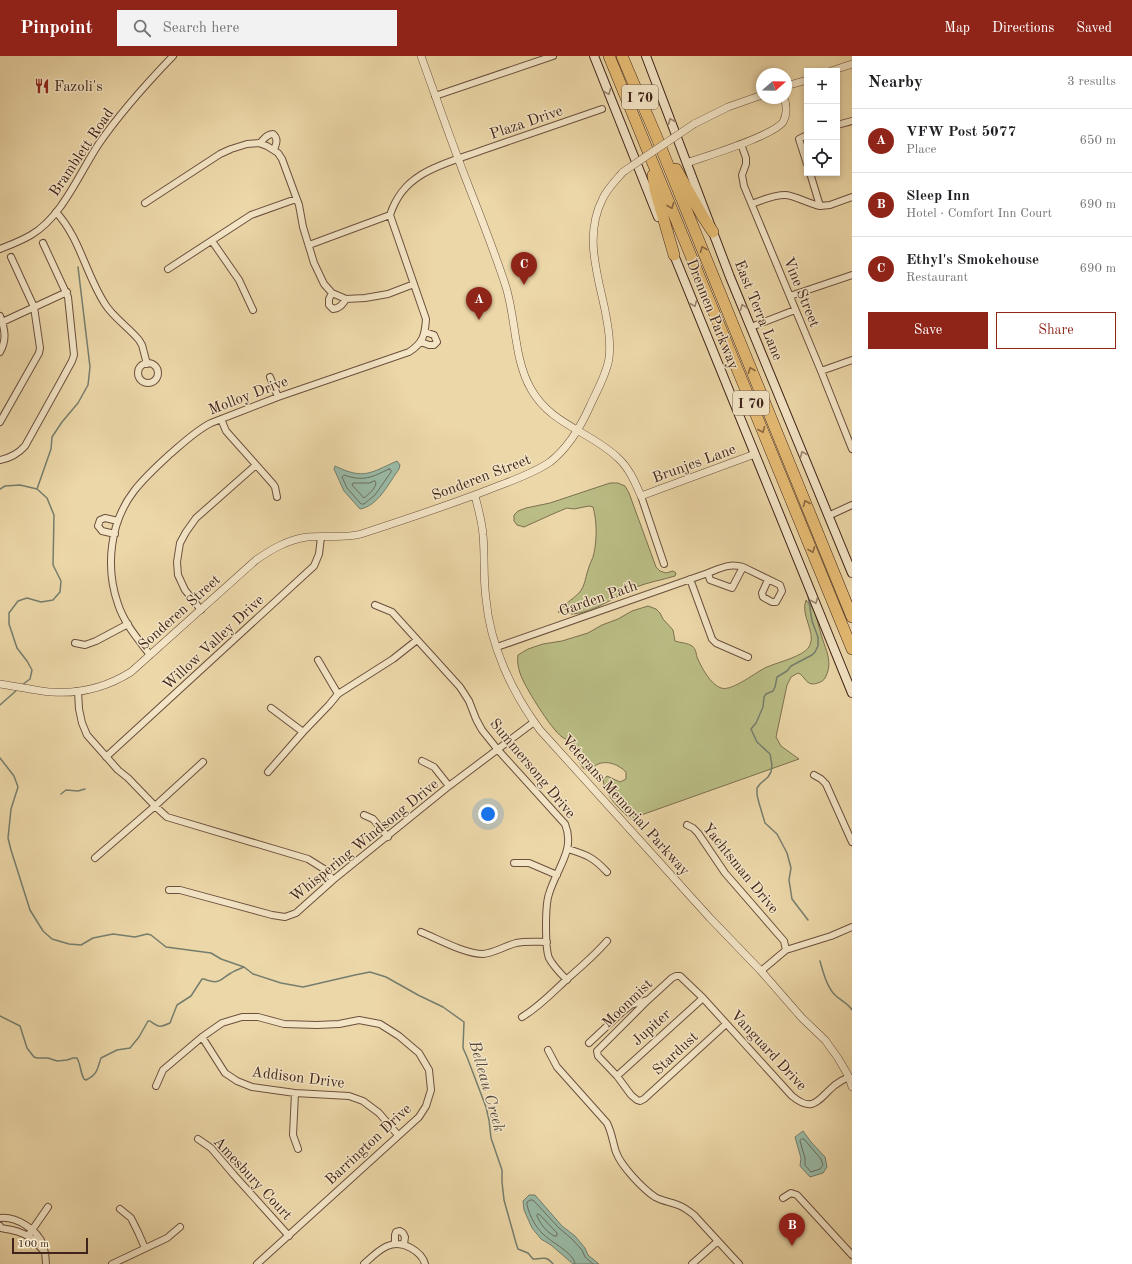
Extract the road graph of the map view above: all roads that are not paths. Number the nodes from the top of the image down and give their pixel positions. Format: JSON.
{"nodes":[{"id":1,"x":173,"y":56,"type":"edge"},
{"id":2,"x":421,"y":56,"type":"edge"},
{"id":3,"x":553,"y":56,"type":"edge"},
{"id":4,"x":594,"y":56,"type":"edge"},
{"id":5,"x":609,"y":56,"type":"edge"},
{"id":6,"x":622,"y":56,"type":"edge"},
{"id":7,"x":646,"y":56,"type":"edge"},
{"id":8,"x":852,"y":64,"type":"edge"},
{"id":9,"x":840,"y":68,"type":"edge"},
{"id":10,"x":804,"y":81,"type":"edge"},
{"id":11,"x":792,"y":84,"type":"edge"},
{"id":12,"x":435,"y":96,"type":"junction"},
{"id":13,"x":756,"y":97,"type":"edge"},
{"id":14,"x":786,"y":104,"type":"edge"},
{"id":15,"x":602,"y":109,"type":"dead end"},
{"id":16,"x":852,"y":121,"type":"edge"},
{"id":17,"x":840,"y":125,"type":"edge"},
{"id":18,"x":804,"y":137,"type":"edge"},
{"id":19,"x":657,"y":138,"type":"junction"},
{"id":20,"x":260,"y":143,"type":"junction"},
{"id":21,"x":741,"y":144,"type":"junction"},
{"id":22,"x":274,"y":150,"type":"junction"},
{"id":23,"x":804,"y":155,"type":"edge"},
{"id":24,"x":650,"y":157,"type":"junction"},
{"id":25,"x":458,"y":159,"type":"junction"},
{"id":26,"x":687,"y":163,"type":"junction"},
{"id":27,"x":811,"y":176,"type":"edge"},
{"id":28,"x":852,"y":197,"type":"edge"},
{"id":29,"x":296,"y":199,"type":"junction"},
{"id":30,"x":145,"y":203,"type":"dead end"},
{"id":31,"x":752,"y":204,"type":"junction"},
{"id":32,"x":820,"y":206,"type":"junction"},
{"id":33,"x":56,"y":212,"type":"junction"},
{"id":34,"x":390,"y":215,"type":"junction"},
{"id":35,"x":713,"y":232,"type":"junction"},
{"id":36,"x":212,"y":241,"type":"junction"},
{"id":37,"x":43,"y":243,"type":"dead end"},
{"id":38,"x":309,"y":245,"type":"junction"},
{"id":39,"x":0,"y":249,"type":"edge"},
{"id":40,"x":674,"y":255,"type":"junction"},
{"id":41,"x":11,"y":257,"type":"dead end"},
{"id":42,"x":168,"y":269,"type":"dead end"},
{"id":43,"x":852,"y":274,"type":"edge"},
{"id":44,"x":414,"y":284,"type":"junction"},
{"id":45,"x":66,"y":292,"type":"junction"},
{"id":46,"x":332,"y":293,"type":"junction"},
{"id":47,"x":790,"y":296,"type":"junction"},
{"id":48,"x":346,"y":299,"type":"junction"},
{"id":49,"x":34,"y":307,"type":"junction"},
{"id":50,"x":253,"y":310,"type":"dead end"},
{"id":51,"x":795,"y":310,"type":"junction"},
{"id":52,"x":1,"y":321,"type":"edge"},
{"id":53,"x":750,"y":327,"type":"junction"},
{"id":54,"x":425,"y":332,"type":"junction"},
{"id":55,"x":421,"y":342,"type":"junction"},
{"id":56,"x":0,"y":352,"type":"edge"},
{"id":57,"x":852,"y":360,"type":"edge"},
{"id":58,"x":147,"y":364,"type":"dead end"},
{"id":59,"x":821,"y":370,"type":"junction"},
{"id":60,"x":270,"y":377,"type":"dead end"},
{"id":61,"x":278,"y":397,"type":"junction"},
{"id":62,"x":221,"y":419,"type":"junction"},
{"id":63,"x":0,"y":422,"type":"edge"},
{"id":64,"x":578,"y":430,"type":"junction"},
{"id":65,"x":852,"y":449,"type":"edge"},
{"id":66,"x":755,"y":454,"type":"junction"},
{"id":67,"x":0,"y":460,"type":"edge"},
{"id":68,"x":256,"y":465,"type":"junction"},
{"id":69,"x":475,"y":496,"type":"junction"},
{"id":70,"x":642,"y":496,"type":"junction"},
{"id":71,"x":277,"y":497,"type":"dead end"},
{"id":72,"x":852,"y":505,"type":"edge"},
{"id":73,"x":828,"y":516,"type":"junction"},
{"id":74,"x":118,"y":521,"type":"junction"},
{"id":75,"x":115,"y":534,"type":"junction"},
{"id":76,"x":321,"y":537,"type":"junction"},
{"id":77,"x":664,"y":564,"type":"dead end"},
{"id":78,"x":743,"y":567,"type":"junction"},
{"id":79,"x":708,"y":573,"type":"junction"},
{"id":80,"x":852,"y":573,"type":"edge"},
{"id":81,"x":690,"y":579,"type":"junction"},
{"id":82,"x":768,"y":580,"type":"dead end"},
{"id":83,"x":375,"y":605,"type":"dead end"},
{"id":84,"x":201,"y":610,"type":"junction"},
{"id":85,"x":852,"y":617,"type":"edge"},
{"id":86,"x":128,"y":624,"type":"junction"},
{"id":87,"x":417,"y":640,"type":"junction"},
{"id":88,"x":75,"y":643,"type":"dead end"},
{"id":89,"x":497,"y":647,"type":"junction"},
{"id":90,"x":852,"y":648,"type":"edge"},
{"id":91,"x":150,"y":655,"type":"junction"},
{"id":92,"x":748,"y":657,"type":"dead end"},
{"id":93,"x":318,"y":660,"type":"dead end"},
{"id":94,"x":0,"y":684,"type":"edge"},
{"id":95,"x":78,"y":691,"type":"junction"},
{"id":96,"x":852,"y":693,"type":"edge"},
{"id":97,"x":338,"y":694,"type":"junction"},
{"id":98,"x":271,"y":708,"type":"dead end"},
{"id":99,"x":534,"y":722,"type":"junction"},
{"id":100,"x":303,"y":732,"type":"junction"},
{"id":101,"x":498,"y":750,"type":"junction"},
{"id":102,"x":106,"y":757,"type":"junction"},
{"id":103,"x":422,"y":761,"type":"dead end"},
{"id":104,"x":203,"y":762,"type":"dead end"},
{"id":105,"x":268,"y":772,"type":"dead end"},
{"id":106,"x":814,"y":775,"type":"dead end"},
{"id":107,"x":449,"y":786,"type":"junction"},
{"id":108,"x":155,"y":806,"type":"junction"},
{"id":109,"x":364,"y":815,"type":"dead end"},
{"id":110,"x":687,"y":825,"type":"dead end"},
{"id":111,"x":388,"y":836,"type":"junction"},
{"id":112,"x":852,"y":842,"type":"edge"},
{"id":113,"x":568,"y":849,"type":"junction"},
{"id":114,"x":95,"y":858,"type":"dead end"},
{"id":115,"x":514,"y":863,"type":"dead end"},
{"id":116,"x":607,"y":872,"type":"dead end"},
{"id":117,"x":556,"y":875,"type":"junction"},
{"id":118,"x":333,"y":880,"type":"junction"},
{"id":119,"x":169,"y":890,"type":"dead end"},
{"id":120,"x":852,"y":927,"type":"edge"},
{"id":121,"x":421,"y":932,"type":"dead end"},
{"id":122,"x":607,"y":941,"type":"dead end"},
{"id":123,"x":547,"y":942,"type":"junction"},
{"id":124,"x":786,"y":950,"type":"junction"},
{"id":125,"x":761,"y":971,"type":"junction"},
{"id":126,"x":676,"y":976,"type":"joint"},
{"id":127,"x":566,"y":980,"type":"junction"},
{"id":128,"x":703,"y":998,"type":"junction"},
{"id":129,"x":648,"y":1000,"type":"junction"},
{"id":130,"x":522,"y":1017,"type":"dead end"},
{"id":131,"x":726,"y":1024,"type":"junction"},
{"id":132,"x":202,"y":1036,"type":"junction"},
{"id":133,"x":589,"y":1043,"type":"dead end"},
{"id":134,"x":548,"y":1050,"type":"dead end"},
{"id":135,"x":617,"y":1076,"type":"junction"},
{"id":136,"x":849,"y":1077,"type":"junction"},
{"id":137,"x":156,"y":1086,"type":"dead end"},
{"id":138,"x":852,"y":1086,"type":"edge"},
{"id":139,"x":295,"y":1093,"type":"junction"},
{"id":140,"x":398,"y":1135,"type":"junction"},
{"id":141,"x":198,"y":1139,"type":"dead end"},
{"id":142,"x":298,"y":1149,"type":"dead end"},
{"id":143,"x":783,"y":1198,"type":"dead end"},
{"id":144,"x":48,"y":1207,"type":"dead end"},
{"id":145,"x":120,"y":1209,"type":"dead end"},
{"id":146,"x":0,"y":1218,"type":"edge"},
{"id":147,"x":0,"y":1226,"type":"edge"},
{"id":148,"x":180,"y":1227,"type":"dead end"},
{"id":149,"x":32,"y":1230,"type":"junction"},
{"id":150,"x":28,"y":1236,"type":"junction"},
{"id":151,"x":289,"y":1236,"type":"junction"},
{"id":152,"x":718,"y":1241,"type":"junction"},
{"id":153,"x":395,"y":1244,"type":"junction"},
{"id":154,"x":404,"y":1244,"type":"junction"},
{"id":155,"x":145,"y":1248,"type":"junction"},
{"id":156,"x":44,"y":1251,"type":"junction"},
{"id":157,"x":852,"y":1255,"type":"edge"},
{"id":158,"x":46,"y":1264,"type":"edge"},
{"id":159,"x":112,"y":1264,"type":"edge"},
{"id":160,"x":257,"y":1264,"type":"edge"},
{"id":161,"x":364,"y":1264,"type":"edge"},
{"id":162,"x":426,"y":1264,"type":"edge"},
{"id":163,"x":692,"y":1264,"type":"edge"},
{"id":164,"x":739,"y":1264,"type":"edge"}],
"edges":[{"from":1,"to":33,"type":"street","name":"Bramblett Road"},
{"from":2,"to":12,"type":"street"},
{"from":3,"to":12,"type":"street"},
{"from":4,"to":40,"type":"main road","name":"Drennen Parkway","one_way":true},
{"from":5,"to":24,"type":"highway","number":"I 70"},
{"from":6,"to":19,"type":"highway","number":"I 70"},
{"from":26,"to":7,"type":"main road","name":"East Terra Lane","one_way":true},
{"from":8,"to":9,"type":"street"},
{"from":10,"to":11,"type":"street"},
{"from":12,"to":25,"type":"street"},
{"from":13,"to":64,"type":"street","name":"Sonderen Street","bridge":true},
{"from":14,"to":21,"type":"street"},
{"from":15,"to":25,"type":"street","name":"Plaza Drive"},
{"from":16,"to":17,"type":"street"},
{"from":18,"to":23,"type":"street"},
{"from":19,"to":35,"type":"highway"},
{"from":85,"to":19,"type":"highway","number":"I 70","one_way":true},
{"from":20,"to":22,"type":"street"},
{"from":20,"to":22,"type":"street"},
{"from":20,"to":30,"type":"street"},
{"from":21,"to":26,"type":"street"},
{"from":21,"to":31,"type":"street","name":"Vine Street"},
{"from":22,"to":29,"type":"street"},
{"from":24,"to":40,"type":"highway"},
{"from":24,"to":90,"type":"highway","number":"I 70","one_way":true},
{"from":25,"to":34,"type":"street"},
{"from":25,"to":64,"type":"street"},
{"from":26,"to":35,"type":"main road","name":"East Terra Lane"},
{"from":27,"to":32,"type":"street"},
{"from":28,"to":32,"type":"street"},
{"from":29,"to":36,"type":"street"},
{"from":29,"to":38,"type":"street"},
{"from":31,"to":32,"type":"street"},
{"from":31,"to":47,"type":"street","name":"Vine Street"},
{"from":33,"to":39,"type":"street","name":"Bramblett Road"},
{"from":33,"to":58,"type":"street"},
{"from":34,"to":38,"type":"street"},
{"from":34,"to":44,"type":"street"},
{"from":53,"to":35,"type":"main road","name":"East Terra Lane","one_way":true},
{"from":36,"to":42,"type":"street"},
{"from":36,"to":50,"type":"street"},
{"from":37,"to":45,"type":"street"},
{"from":38,"to":46,"type":"street"},
{"from":40,"to":66,"type":"main road","name":"Drennen Parkway","one_way":true},
{"from":41,"to":49,"type":"street"},
{"from":43,"to":47,"type":"street"},
{"from":44,"to":48,"type":"street"},
{"from":44,"to":54,"type":"street"},
{"from":45,"to":49,"type":"street"},
{"from":45,"to":67,"type":"street"},
{"from":46,"to":48,"type":"street"},
{"from":46,"to":48,"type":"street"},
{"from":47,"to":51,"type":"street","name":"Vine Street"},
{"from":49,"to":52,"type":"street"},
{"from":49,"to":63,"type":"street"},
{"from":51,"to":53,"type":"street"},
{"from":51,"to":59,"type":"street","name":"Vine Street"},
{"from":52,"to":56,"type":"street"},
{"from":73,"to":53,"type":"main road","name":"East Terra Lane","one_way":true},
{"from":54,"to":55,"type":"street"},
{"from":54,"to":55,"type":"street","name":"Molloy Drive"},
{"from":55,"to":61,"type":"street","name":"Molloy Drive"},
{"from":57,"to":59,"type":"street"},
{"from":59,"to":65,"type":"street","name":"Vine Street"},
{"from":60,"to":61,"type":"street"},
{"from":61,"to":62,"type":"street","name":"Molloy Drive"},
{"from":62,"to":68,"type":"street"},
{"from":62,"to":74,"type":"street","name":"Molloy Drive"},
{"from":64,"to":69,"type":"street","name":"Sonderen Street"},
{"from":64,"to":70,"type":"street"},
{"from":66,"to":70,"type":"street","name":"Brunjes Lane"},
{"from":66,"to":96,"type":"main road","name":"Drennen Parkway","one_way":true},
{"from":68,"to":71,"type":"street"},
{"from":68,"to":84,"type":"street"},
{"from":69,"to":76,"type":"street","name":"Sonderen Street"},
{"from":69,"to":89,"type":"street","name":"Veterans Memorial Parkway"},
{"from":70,"to":77,"type":"street"},
{"from":72,"to":73,"type":"street"},
{"from":73,"to":80,"type":"main road","name":"East Terra Lane"},
{"from":74,"to":75,"type":"street","name":"Molloy Drive"},
{"from":74,"to":75,"type":"street"},
{"from":75,"to":86,"type":"street","name":"Molloy Drive"},
{"from":76,"to":84,"type":"street","name":"Sonderen Street"},
{"from":76,"to":102,"type":"street","name":"Willow Valley Drive"},
{"from":78,"to":79,"type":"street","name":"Garden Path"},
{"from":78,"to":79,"type":"street"},
{"from":78,"to":82,"type":"street"},
{"from":79,"to":81,"type":"street","name":"Garden Path"},
{"from":81,"to":89,"type":"street","name":"Garden Path"},
{"from":81,"to":92,"type":"street"},
{"from":83,"to":87,"type":"street","name":"Summersong Drive"},
{"from":84,"to":91,"type":"street","name":"Sonderen Street"},
{"from":86,"to":88,"type":"street"},
{"from":86,"to":91,"type":"street","name":"Molloy Drive"},
{"from":87,"to":97,"type":"street"},
{"from":87,"to":101,"type":"street","name":"Summersong Drive"},
{"from":89,"to":99,"type":"street","name":"Veterans Memorial Parkway"},
{"from":91,"to":95,"type":"street","name":"Sonderen Street"},
{"from":93,"to":97,"type":"street"},
{"from":94,"to":95,"type":"street","name":"Sonderen Street"},
{"from":95,"to":102,"type":"street"},
{"from":97,"to":100,"type":"street"},
{"from":98,"to":100,"type":"street"},
{"from":99,"to":101,"type":"street","name":"Whispering Windsong Drive"},
{"from":99,"to":125,"type":"street","name":"Veterans Memorial Parkway"},
{"from":100,"to":105,"type":"street"},
{"from":101,"to":107,"type":"street","name":"Whispering Windsong Drive"},
{"from":101,"to":113,"type":"street","name":"Summersong Drive"},
{"from":102,"to":108,"type":"street"},
{"from":103,"to":107,"type":"street"},
{"from":104,"to":108,"type":"street"},
{"from":106,"to":112,"type":"street"},
{"from":107,"to":111,"type":"street","name":"Whispering Windsong Drive"},
{"from":108,"to":114,"type":"street"},
{"from":108,"to":118,"type":"street"},
{"from":109,"to":111,"type":"street"},
{"from":110,"to":124,"type":"street","name":"Yachtsman Drive"},
{"from":111,"to":118,"type":"street","name":"Whispering Windsong Drive"},
{"from":113,"to":116,"type":"street"},
{"from":113,"to":117,"type":"street","name":"Summersong Drive"},
{"from":115,"to":117,"type":"street"},
{"from":117,"to":123,"type":"street","name":"Summersong Drive"},
{"from":118,"to":119,"type":"street","name":"Whispering Windsong Drive"},
{"from":120,"to":124,"type":"street"},
{"from":121,"to":123,"type":"street"},
{"from":122,"to":127,"type":"street"},
{"from":123,"to":127,"type":"street","name":"Summersong Drive"},
{"from":124,"to":125,"type":"street"},
{"from":125,"to":136,"type":"street","name":"Veterans Memorial Parkway"},
{"from":126,"to":128,"type":"street","name":"Vanguard Drive"},
{"from":126,"to":129,"type":"street","name":"Moonmist"},
{"from":127,"to":130,"type":"street"},
{"from":128,"to":131,"type":"street","name":"Vanguard Drive"},
{"from":128,"to":135,"type":"street","name":"Jupiter"},
{"from":129,"to":133,"type":"street"},
{"from":129,"to":135,"type":"street","name":"Moonmist"},
{"from":131,"to":135,"type":"street","name":"Stardust"},
{"from":131,"to":136,"type":"street","name":"Vanguard Drive"},
{"from":132,"to":137,"type":"street","name":"Barrington Drive"},
{"from":132,"to":139,"type":"street","name":"Addison Drive"},
{"from":132,"to":140,"type":"street","name":"Barrington Drive"},
{"from":134,"to":152,"type":"street"},
{"from":136,"to":138,"type":"street","name":"Veterans Memorial Parkway"},
{"from":139,"to":140,"type":"street","name":"Addison Drive"},
{"from":139,"to":142,"type":"street"},
{"from":140,"to":151,"type":"street","name":"Barrington Drive"},
{"from":141,"to":151,"type":"street","name":"Amesbury Court"},
{"from":143,"to":157,"type":"street"},
{"from":144,"to":149,"type":"street"},
{"from":145,"to":155,"type":"street"},
{"from":146,"to":149,"type":"street"},
{"from":147,"to":150,"type":"street"},
{"from":148,"to":155,"type":"street"},
{"from":149,"to":150,"type":"street"},
{"from":149,"to":156,"type":"street"},
{"from":150,"to":156,"type":"street"},
{"from":151,"to":160,"type":"street","name":"Barrington Drive"},
{"from":152,"to":163,"type":"street"},
{"from":152,"to":164,"type":"street"},
{"from":153,"to":154,"type":"street"},
{"from":153,"to":154,"type":"street"},
{"from":153,"to":161,"type":"street"},
{"from":154,"to":162,"type":"street"},
{"from":155,"to":159,"type":"street"},
{"from":156,"to":158,"type":"street"}]}
